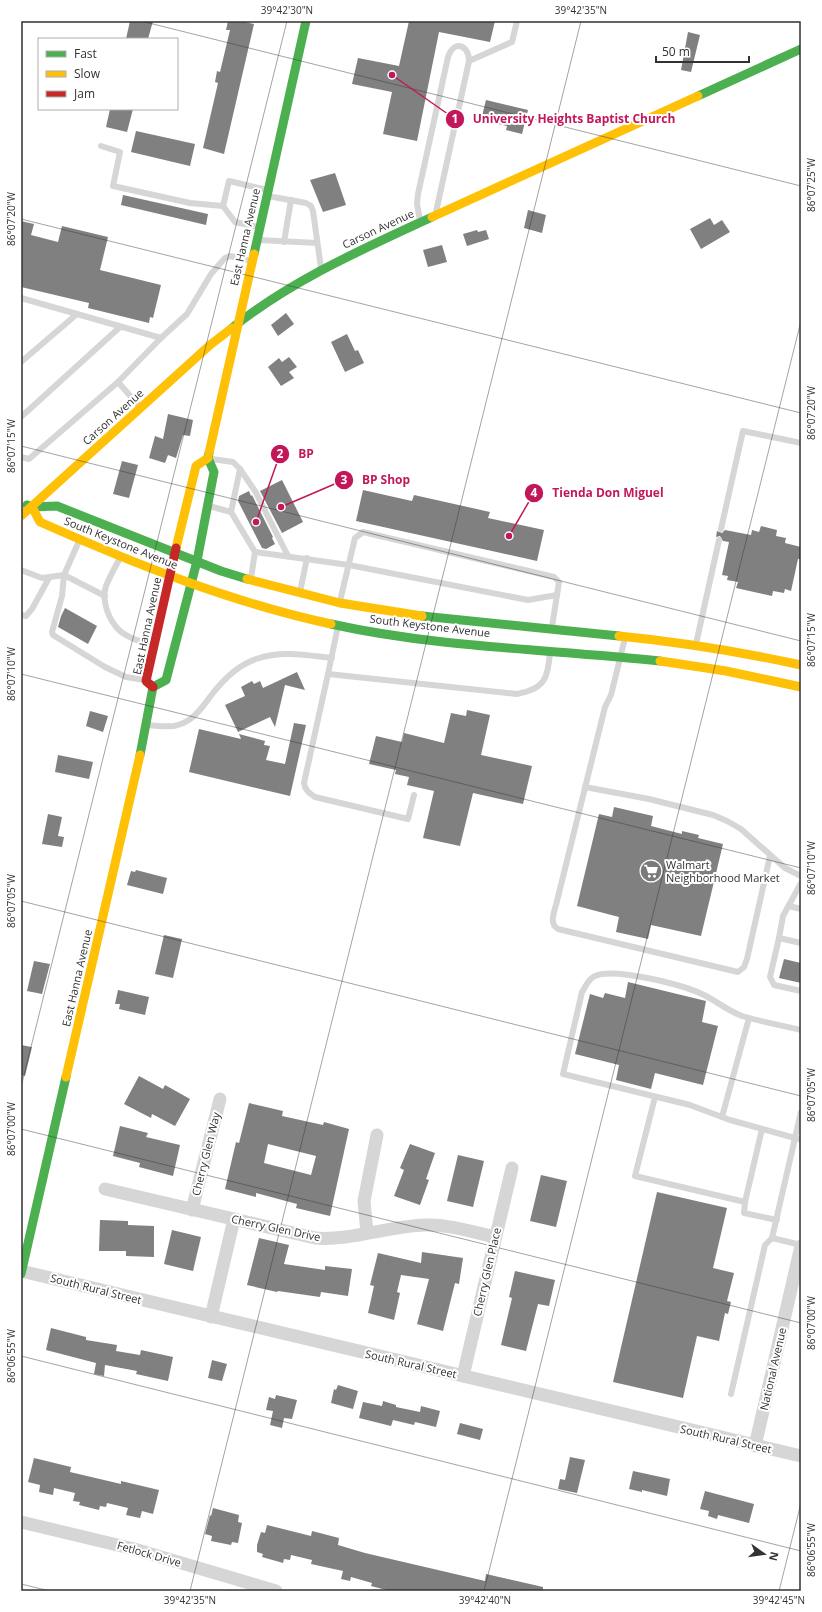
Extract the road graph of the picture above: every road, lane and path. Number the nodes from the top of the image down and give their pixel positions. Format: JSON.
{"nodes":[{"id":1,"x":306,"y":21,"type":"edge"},
{"id":2,"x":517,"y":21,"type":"edge"},
{"id":3,"x":801,"y":49,"type":"edge"},
{"id":4,"x":469,"y":61,"type":"junction"},
{"id":5,"x":101,"y":146,"type":"dead end"},
{"id":6,"x":268,"y":193,"type":"junction"},
{"id":7,"x":291,"y":200,"type":"junction"},
{"id":8,"x":223,"y":206,"type":"junction"},
{"id":9,"x":435,"y":216,"type":"junction"},
{"id":10,"x":420,"y":222,"type":"junction"},
{"id":11,"x":260,"y":227,"type":"junction"},
{"id":12,"x":257,"y":240,"type":"junction"},
{"id":13,"x":284,"y":242,"type":"junction"},
{"id":14,"x":317,"y":243,"type":"junction"},
{"id":15,"x":252,"y":261,"type":"junction"},
{"id":16,"x":321,"y":270,"type":"junction"},
{"id":17,"x":21,"y":298,"type":"edge"},
{"id":18,"x":77,"y":314,"type":"junction"},
{"id":19,"x":238,"y":322,"type":"junction"},
{"id":20,"x":120,"y":327,"type":"junction"},
{"id":21,"x":161,"y":338,"type":"junction"},
{"id":22,"x":21,"y":362,"type":"edge"},
{"id":23,"x":118,"y":382,"type":"junction"},
{"id":24,"x":141,"y":408,"type":"junction"},
{"id":25,"x":21,"y":416,"type":"edge"},
{"id":26,"x":801,"y":443,"type":"edge"},
{"id":27,"x":21,"y":456,"type":"edge"},
{"id":28,"x":208,"y":458,"type":"junction"},
{"id":29,"x":240,"y":470,"type":"junction"},
{"id":30,"x":21,"y":502,"type":"edge"},
{"id":31,"x":208,"y":506,"type":"junction"},
{"id":32,"x":32,"y":507,"type":"junction"},
{"id":33,"x":231,"y":512,"type":"junction"},
{"id":34,"x":21,"y":516,"type":"edge"},
{"id":35,"x":722,"y":529,"type":"dead end"},
{"id":36,"x":80,"y":540,"type":"junction"},
{"id":37,"x":719,"y":540,"type":"dead end"},
{"id":38,"x":176,"y":552,"type":"junction"},
{"id":39,"x":255,"y":552,"type":"junction"},
{"id":40,"x":120,"y":556,"type":"junction"},
{"id":41,"x":288,"y":556,"type":"junction"},
{"id":42,"x":307,"y":558,"type":"junction"},
{"id":43,"x":197,"y":561,"type":"junction"},
{"id":44,"x":349,"y":565,"type":"junction"},
{"id":45,"x":21,"y":570,"type":"edge"},
{"id":46,"x":64,"y":575,"type":"junction"},
{"id":47,"x":169,"y":576,"type":"junction"},
{"id":48,"x":49,"y":578,"type":"junction"},
{"id":49,"x":250,"y":580,"type":"junction"},
{"id":50,"x":190,"y":584,"type":"junction"},
{"id":51,"x":299,"y":593,"type":"junction"},
{"id":52,"x":557,"y":595,"type":"junction"},
{"id":53,"x":105,"y":596,"type":"junction"},
{"id":54,"x":340,"y":603,"type":"junction"},
{"id":55,"x":21,"y":615,"type":"edge"},
{"id":56,"x":339,"y":625,"type":"junction"},
{"id":57,"x":626,"y":636,"type":"junction"},
{"id":58,"x":551,"y":640,"type":"junction"},
{"id":59,"x":154,"y":645,"type":"junction"},
{"id":60,"x":696,"y":645,"type":"junction"},
{"id":61,"x":332,"y":658,"type":"junction"},
{"id":62,"x":620,"y":658,"type":"junction"},
{"id":63,"x":801,"y":665,"type":"edge"},
{"id":64,"x":328,"y":674,"type":"junction"},
{"id":65,"x":149,"y":684,"type":"junction"},
{"id":66,"x":801,"y":687,"type":"edge"},
{"id":67,"x":146,"y":725,"type":"junction"},
{"id":68,"x":585,"y":787,"type":"junction"},
{"id":69,"x":414,"y":795,"type":"dead end"},
{"id":70,"x":770,"y":856,"type":"junction"},
{"id":71,"x":801,"y":876,"type":"edge"},
{"id":72,"x":801,"y":883,"type":"edge"},
{"id":73,"x":789,"y":906,"type":"junction"},
{"id":74,"x":801,"y":909,"type":"edge"},
{"id":75,"x":779,"y":938,"type":"junction"},
{"id":76,"x":801,"y":943,"type":"edge"},
{"id":77,"x":801,"y":991,"type":"edge"},
{"id":78,"x":749,"y":1018,"type":"junction"},
{"id":79,"x":801,"y":1030,"type":"edge"},
{"id":80,"x":655,"y":1097,"type":"junction"},
{"id":81,"x":220,"y":1099,"type":"dead end"},
{"id":82,"x":801,"y":1112,"type":"edge"},
{"id":83,"x":722,"y":1117,"type":"junction"},
{"id":84,"x":762,"y":1129,"type":"junction"},
{"id":85,"x":377,"y":1135,"type":"dead end"},
{"id":86,"x":798,"y":1139,"type":"edge"},
{"id":87,"x":512,"y":1168,"type":"dead end"},
{"id":88,"x":105,"y":1189,"type":"dead end"},
{"id":89,"x":745,"y":1202,"type":"junction"},
{"id":90,"x":192,"y":1210,"type":"junction"},
{"id":91,"x":234,"y":1219,"type":"junction"},
{"id":92,"x":777,"y":1220,"type":"junction"},
{"id":93,"x":367,"y":1233,"type":"junction"},
{"id":94,"x":495,"y":1237,"type":"junction"},
{"id":95,"x":772,"y":1238,"type":"junction"},
{"id":96,"x":801,"y":1246,"type":"edge"},
{"id":97,"x":21,"y":1272,"type":"edge"},
{"id":98,"x":211,"y":1317,"type":"junction"},
{"id":99,"x":463,"y":1376,"type":"junction"},
{"id":100,"x":731,"y":1394,"type":"dead end"},
{"id":101,"x":755,"y":1446,"type":"junction"},
{"id":102,"x":801,"y":1456,"type":"edge"},
{"id":103,"x":21,"y":1522,"type":"edge"},
{"id":104,"x":276,"y":1591,"type":"edge"}],
"edges":[{"from":1,"to":6,"type":"main road","name":"East Hanna Avenue"},
{"from":2,"to":4,"type":"lane"},
{"from":3,"to":9,"type":"main road","name":"Carson Avenue"},
{"from":4,"to":9,"type":"lane"},
{"from":4,"to":10,"type":"lane"},
{"from":5,"to":8,"type":"lane"},
{"from":6,"to":7,"type":"lane"},
{"from":6,"to":8,"type":"lane"},
{"from":6,"to":11,"type":"main road","name":"East Hanna Avenue"},
{"from":7,"to":13,"type":"lane"},
{"from":7,"to":14,"type":"lane"},
{"from":8,"to":11,"type":"lane"},
{"from":9,"to":10,"type":"main road","name":"Carson Avenue"},
{"from":10,"to":16,"type":"main road","name":"Carson Avenue"},
{"from":11,"to":12,"type":"main road","name":"East Hanna Avenue"},
{"from":12,"to":13,"type":"lane"},
{"from":12,"to":15,"type":"main road","name":"East Hanna Avenue"},
{"from":13,"to":14,"type":"lane"},
{"from":14,"to":16,"type":"lane"},
{"from":15,"to":19,"type":"main road","name":"East Hanna Avenue"},
{"from":15,"to":21,"type":"lane"},
{"from":16,"to":19,"type":"main road","name":"Carson Avenue"},
{"from":17,"to":18,"type":"lane"},
{"from":18,"to":20,"type":"lane"},
{"from":18,"to":22,"type":"lane"},
{"from":19,"to":24,"type":"main road","name":"Carson Avenue"},
{"from":19,"to":28,"type":"main road","name":"East Hanna Avenue"},
{"from":20,"to":21,"type":"lane"},
{"from":20,"to":25,"type":"lane"},
{"from":21,"to":23,"type":"lane"},
{"from":23,"to":24,"type":"lane"},
{"from":23,"to":27,"type":"lane"},
{"from":24,"to":32,"type":"main road","name":"Carson Avenue"},
{"from":26,"to":35,"type":"lane"},
{"from":28,"to":29,"type":"lane"},
{"from":28,"to":31,"type":"main road","name":"East Hanna Avenue"},
{"from":28,"to":38,"type":"main road","name":"East Hanna Avenue"},
{"from":29,"to":33,"type":"lane"},
{"from":29,"to":41,"type":"lane"},
{"from":30,"to":32,"type":"main road","name":"South Keystone Avenue"},
{"from":31,"to":33,"type":"lane"},
{"from":31,"to":43,"type":"main road","name":"East Hanna Avenue"},
{"from":32,"to":34,"type":"main road","name":"Carson Avenue"},
{"from":32,"to":36,"type":"main road","name":"South Keystone Avenue"},
{"from":32,"to":38,"type":"main road","name":"South Keystone Avenue"},
{"from":33,"to":39,"type":"lane"},
{"from":36,"to":40,"type":"main road","name":"South Keystone Avenue"},
{"from":36,"to":46,"type":"lane"},
{"from":37,"to":60,"type":"lane"},
{"from":38,"to":43,"type":"main road","name":"South Keystone Avenue"},
{"from":38,"to":47,"type":"main road","name":"East Hanna Avenue"},
{"from":39,"to":41,"type":"lane"},
{"from":39,"to":49,"type":"lane"},
{"from":40,"to":47,"type":"main road","name":"South Keystone Avenue"},
{"from":40,"to":53,"type":"lane"},
{"from":41,"to":42,"type":"lane"},
{"from":42,"to":44,"type":"lane"},
{"from":42,"to":51,"type":"lane"},
{"from":43,"to":49,"type":"main road","name":"South Keystone Avenue"},
{"from":43,"to":50,"type":"main road","name":"East Hanna Avenue"},
{"from":44,"to":52,"type":"lane"},
{"from":44,"to":52,"type":"lane"},
{"from":44,"to":54,"type":"lane"},
{"from":45,"to":48,"type":"lane"},
{"from":46,"to":48,"type":"lane"},
{"from":46,"to":53,"type":"lane"},
{"from":46,"to":65,"type":"lane"},
{"from":47,"to":50,"type":"main road","name":"South Keystone Avenue"},
{"from":47,"to":59,"type":"main road","name":"East Hanna Avenue"},
{"from":48,"to":55,"type":"lane"},
{"from":49,"to":51,"type":"main road","name":"South Keystone Avenue"},
{"from":50,"to":56,"type":"main road","name":"South Keystone Avenue"},
{"from":50,"to":65,"type":"main road","name":"East Hanna Avenue"},
{"from":51,"to":54,"type":"main road","name":"South Keystone Avenue"},
{"from":52,"to":58,"type":"lane"},
{"from":53,"to":59,"type":"lane"},
{"from":54,"to":58,"type":"main road","name":"South Keystone Avenue"},
{"from":56,"to":58,"type":"main road","name":"South Keystone Avenue"},
{"from":56,"to":61,"type":"lane"},
{"from":57,"to":58,"type":"main road","name":"South Keystone Avenue"},
{"from":57,"to":60,"type":"main road","name":"South Keystone Avenue"},
{"from":57,"to":62,"type":"lane"},
{"from":58,"to":62,"type":"main road","name":"South Keystone Avenue"},
{"from":58,"to":64,"type":"lane"},
{"from":59,"to":65,"type":"main road","name":"East Hanna Avenue"},
{"from":60,"to":63,"type":"main road","name":"South Keystone Avenue"},
{"from":61,"to":64,"type":"lane"},
{"from":61,"to":67,"type":"lane"},
{"from":62,"to":66,"type":"main road","name":"South Keystone Avenue"},
{"from":62,"to":68,"type":"lane"},
{"from":64,"to":69,"type":"lane"},
{"from":65,"to":67,"type":"main road","name":"East Hanna Avenue"},
{"from":67,"to":97,"type":"main road","name":"East Hanna Avenue"},
{"from":68,"to":70,"type":"lane"},
{"from":68,"to":70,"type":"lane"},
{"from":70,"to":71,"type":"lane"},
{"from":72,"to":73,"type":"lane"},
{"from":73,"to":74,"type":"lane"},
{"from":73,"to":75,"type":"lane"},
{"from":75,"to":76,"type":"lane"},
{"from":75,"to":77,"type":"lane"},
{"from":78,"to":79,"type":"lane"},
{"from":78,"to":80,"type":"lane"},
{"from":78,"to":83,"type":"lane"},
{"from":80,"to":83,"type":"lane"},
{"from":80,"to":89,"type":"lane"},
{"from":81,"to":90,"type":"street","name":"Cherry Glen Way"},
{"from":82,"to":86,"type":"lane"},
{"from":83,"to":84,"type":"lane"},
{"from":84,"to":86,"type":"lane"},
{"from":84,"to":89,"type":"lane"},
{"from":85,"to":93,"type":"street"},
{"from":86,"to":92,"type":"lane"},
{"from":87,"to":94,"type":"street","name":"Cherry Glen Place"},
{"from":88,"to":90,"type":"street","name":"Cherry Glen Drive"},
{"from":89,"to":92,"type":"lane"},
{"from":90,"to":91,"type":"street","name":"Cherry Glen Drive"},
{"from":91,"to":93,"type":"street","name":"Cherry Glen Drive"},
{"from":91,"to":98,"type":"street"},
{"from":92,"to":95,"type":"lane"},
{"from":93,"to":94,"type":"street","name":"Cherry Glen Drive"},
{"from":94,"to":99,"type":"street","name":"Cherry Glen Place"},
{"from":95,"to":96,"type":"lane"},
{"from":95,"to":100,"type":"lane"},
{"from":96,"to":101,"type":"street","name":"National Avenue"},
{"from":97,"to":98,"type":"street","name":"South Rural Street"},
{"from":98,"to":99,"type":"street","name":"South Rural Street"},
{"from":99,"to":101,"type":"street","name":"South Rural Street"},
{"from":101,"to":102,"type":"street","name":"South Rural Street"},
{"from":103,"to":104,"type":"street","name":"Fetlock Drive"}]}
